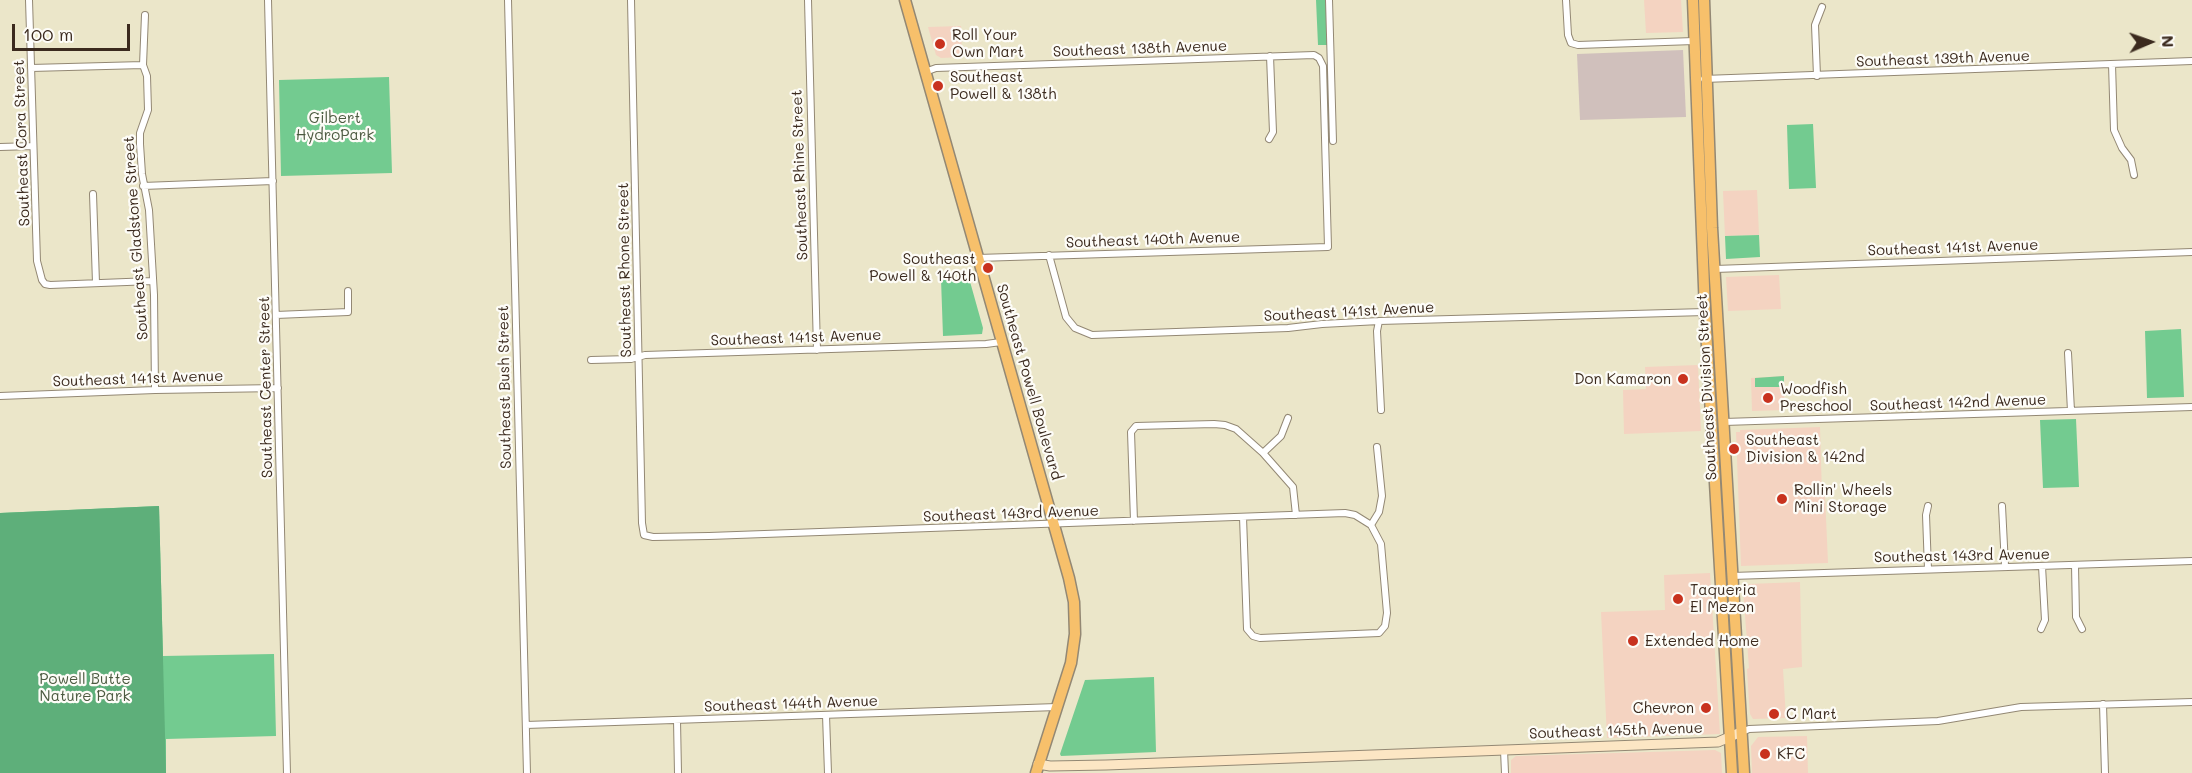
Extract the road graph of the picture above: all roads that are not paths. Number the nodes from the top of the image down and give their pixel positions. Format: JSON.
{"nodes":[{"id":1,"x":29,"y":0,"type":"edge"},
{"id":2,"x":268,"y":0,"type":"edge"},
{"id":3,"x":508,"y":0,"type":"edge"},
{"id":4,"x":631,"y":0,"type":"edge"},
{"id":5,"x":808,"y":0,"type":"edge"},
{"id":6,"x":904,"y":0,"type":"edge"},
{"id":7,"x":1329,"y":0,"type":"edge"},
{"id":8,"x":1566,"y":0,"type":"edge"},
{"id":9,"x":1693,"y":0,"type":"edge"},
{"id":10,"x":1704,"y":0,"type":"edge"},
{"id":11,"x":1822,"y":7,"type":"dead end"},
{"id":12,"x":145,"y":15,"type":"dead end"},
{"id":13,"x":1694,"y":41,"type":"junction"},
{"id":14,"x":1270,"y":56,"type":"junction"},
{"id":15,"x":2192,"y":61,"type":"edge"},
{"id":16,"x":2112,"y":64,"type":"junction"},
{"id":17,"x":143,"y":65,"type":"junction"},
{"id":18,"x":31,"y":68,"type":"junction"},
{"id":19,"x":924,"y":72,"type":"junction"},
{"id":20,"x":1817,"y":76,"type":"junction"},
{"id":21,"x":1701,"y":80,"type":"junction"},
{"id":22,"x":1269,"y":139,"type":"dead end"},
{"id":23,"x":1333,"y":141,"type":"dead end"},
{"id":24,"x":33,"y":146,"type":"junction"},
{"id":25,"x":0,"y":147,"type":"edge"},
{"id":26,"x":2134,"y":175,"type":"dead end"},
{"id":27,"x":273,"y":181,"type":"junction"},
{"id":28,"x":143,"y":186,"type":"junction"},
{"id":29,"x":93,"y":194,"type":"dead end"},
{"id":30,"x":1701,"y":231,"type":"junction"},
{"id":31,"x":1328,"y":247,"type":"joint"},
{"id":32,"x":2192,"y":252,"type":"edge"},
{"id":33,"x":1049,"y":255,"type":"junction"},
{"id":34,"x":978,"y":258,"type":"junction"},
{"id":35,"x":1715,"y":269,"type":"junction"},
{"id":36,"x":152,"y":281,"type":"junction"},
{"id":37,"x":96,"y":283,"type":"junction"},
{"id":38,"x":348,"y":291,"type":"dead end"},
{"id":39,"x":1705,"y":312,"type":"junction"},
{"id":40,"x":1718,"y":314,"type":"junction"},
{"id":41,"x":276,"y":315,"type":"junction"},
{"id":42,"x":1379,"y":321,"type":"junction"},
{"id":43,"x":1001,"y":342,"type":"junction"},
{"id":44,"x":817,"y":350,"type":"junction"},
{"id":45,"x":2068,"y":352,"type":"dead end"},
{"id":46,"x":639,"y":357,"type":"junction"},
{"id":47,"x":591,"y":360,"type":"dead end"},
{"id":48,"x":278,"y":388,"type":"junction"},
{"id":49,"x":155,"y":390,"type":"junction"},
{"id":50,"x":0,"y":396,"type":"edge"},
{"id":51,"x":2192,"y":407,"type":"edge"},
{"id":52,"x":1381,"y":410,"type":"dead end"},
{"id":53,"x":2071,"y":411,"type":"junction"},
{"id":54,"x":1288,"y":418,"type":"dead end"},
{"id":55,"x":1724,"y":422,"type":"junction"},
{"id":56,"x":1377,"y":447,"type":"dead end"},
{"id":57,"x":1263,"y":453,"type":"junction"},
{"id":58,"x":1928,"y":506,"type":"dead end"},
{"id":59,"x":2002,"y":506,"type":"dead end"},
{"id":60,"x":1296,"y":515,"type":"junction"},
{"id":61,"x":1243,"y":517,"type":"junction"},
{"id":62,"x":1134,"y":521,"type":"junction"},
{"id":63,"x":1054,"y":525,"type":"junction"},
{"id":64,"x":1371,"y":525,"type":"junction"},
{"id":65,"x":647,"y":537,"type":"joint"},
{"id":66,"x":1719,"y":539,"type":"junction"},
{"id":67,"x":2192,"y":561,"type":"edge"},
{"id":68,"x":2075,"y":565,"type":"junction"},
{"id":69,"x":2005,"y":566,"type":"junction"},
{"id":70,"x":2042,"y":566,"type":"junction"},
{"id":71,"x":1928,"y":569,"type":"junction"},
{"id":72,"x":1732,"y":576,"type":"junction"},
{"id":73,"x":2041,"y":628,"type":"dead end"},
{"id":74,"x":2082,"y":629,"type":"dead end"},
{"id":75,"x":2192,"y":702,"type":"edge"},
{"id":76,"x":2103,"y":704,"type":"junction"},
{"id":77,"x":1057,"y":708,"type":"junction"},
{"id":78,"x":826,"y":715,"type":"junction"},
{"id":79,"x":677,"y":720,"type":"junction"},
{"id":80,"x":526,"y":725,"type":"junction"},
{"id":81,"x":1741,"y":732,"type":"junction"},
{"id":82,"x":1730,"y":737,"type":"junction"},
{"id":83,"x":1504,"y":750,"type":"junction"},
{"id":84,"x":1037,"y":769,"type":"edge"},
{"id":85,"x":287,"y":773,"type":"edge"},
{"id":86,"x":527,"y":773,"type":"edge"},
{"id":87,"x":678,"y":773,"type":"edge"},
{"id":88,"x":828,"y":773,"type":"edge"},
{"id":89,"x":1505,"y":773,"type":"edge"},
{"id":90,"x":1732,"y":773,"type":"edge"},
{"id":91,"x":1744,"y":773,"type":"edge"},
{"id":92,"x":2104,"y":773,"type":"edge"}],
"edges":[{"from":1,"to":18,"type":"street","name":"Southeast Cora Street"},
{"from":2,"to":27,"type":"street","name":"Southeast Center Street"},
{"from":3,"to":80,"type":"street","name":"Southeast Bush Street"},
{"from":4,"to":46,"type":"street","name":"Southeast Rhone Street"},
{"from":5,"to":44,"type":"street","name":"Southeast Rhine Street"},
{"from":6,"to":19,"type":"main road","name":"Southeast Powell Boulevard"},
{"from":7,"to":23,"type":"street"},
{"from":8,"to":13,"type":"street"},
{"from":9,"to":13,"type":"main road","name":"Southeast Division Street"},
{"from":10,"to":21,"type":"main road","name":"Southeast Division Street"},
{"from":11,"to":20,"type":"street"},
{"from":12,"to":17,"type":"street","name":"Southeast Gladstone Street"},
{"from":13,"to":21,"type":"main road","name":"Southeast Division Street"},
{"from":14,"to":19,"type":"street","name":"Southeast 138th Avenue"},
{"from":14,"to":22,"type":"street"},
{"from":14,"to":31,"type":"street","name":"Southeast 138th Avenue"},
{"from":15,"to":16,"type":"street","name":"Southeast 139th Avenue"},
{"from":16,"to":20,"type":"street","name":"Southeast 139th Avenue"},
{"from":16,"to":26,"type":"street"},
{"from":17,"to":18,"type":"street"},
{"from":17,"to":28,"type":"street","name":"Southeast Gladstone Street"},
{"from":18,"to":24,"type":"street","name":"Southeast Cora Street"},
{"from":19,"to":34,"type":"main road","name":"Southeast Powell Boulevard"},
{"from":20,"to":21,"type":"street","name":"Southeast 139th Avenue"},
{"from":21,"to":30,"type":"main road","name":"Southeast Division Street"},
{"from":21,"to":35,"type":"main road","name":"Southeast Division Street"},
{"from":24,"to":25,"type":"street"},
{"from":24,"to":37,"type":"street","name":"Southeast Cora Street"},
{"from":27,"to":28,"type":"street"},
{"from":27,"to":41,"type":"street","name":"Southeast Center Street"},
{"from":28,"to":36,"type":"street","name":"Southeast Gladstone Street"},
{"from":29,"to":37,"type":"street"},
{"from":30,"to":35,"type":"main road"},
{"from":30,"to":39,"type":"main road","name":"Southeast Division Street"},
{"from":31,"to":33,"type":"street","name":"Southeast 140th Avenue"},
{"from":32,"to":35,"type":"street","name":"Southeast 141st Avenue"},
{"from":33,"to":34,"type":"street","name":"Southeast 140th Avenue"},
{"from":33,"to":42,"type":"street","name":"Southeast 141st Avenue"},
{"from":34,"to":43,"type":"main road","name":"Southeast Powell Boulevard"},
{"from":35,"to":40,"type":"main road","name":"Southeast Division Street"},
{"from":36,"to":37,"type":"street"},
{"from":36,"to":49,"type":"street","name":"Southeast Gladstone Street"},
{"from":38,"to":41,"type":"street"},
{"from":39,"to":40,"type":"main road"},
{"from":39,"to":42,"type":"street","name":"Southeast 141st Avenue"},
{"from":39,"to":66,"type":"main road","name":"Southeast Division Street"},
{"from":40,"to":55,"type":"main road","name":"Southeast Division Street"},
{"from":41,"to":48,"type":"street","name":"Southeast Center Street"},
{"from":42,"to":52,"type":"street"},
{"from":43,"to":44,"type":"street","name":"Southeast 141st Avenue"},
{"from":43,"to":63,"type":"main road","name":"Southeast Powell Boulevard"},
{"from":44,"to":46,"type":"street","name":"Southeast 141st Avenue"},
{"from":45,"to":53,"type":"street"},
{"from":46,"to":47,"type":"street","name":"Southeast 141st Avenue"},
{"from":46,"to":65,"type":"street","name":"Southeast Rhone Street"},
{"from":48,"to":49,"type":"street","name":"Southeast 141st Avenue"},
{"from":48,"to":85,"type":"street","name":"Southeast Center Street"},
{"from":49,"to":50,"type":"street","name":"Southeast 141st Avenue"},
{"from":51,"to":53,"type":"street","name":"Southeast 142nd Avenue"},
{"from":53,"to":55,"type":"street","name":"Southeast 142nd Avenue"},
{"from":54,"to":57,"type":"street"},
{"from":55,"to":72,"type":"main road","name":"Southeast Division Street"},
{"from":56,"to":64,"type":"street"},
{"from":57,"to":60,"type":"street"},
{"from":57,"to":62,"type":"street"},
{"from":58,"to":71,"type":"street"},
{"from":59,"to":69,"type":"street"},
{"from":60,"to":61,"type":"street","name":"Southeast 143rd Avenue"},
{"from":60,"to":64,"type":"street","name":"Southeast 143rd Avenue"},
{"from":61,"to":62,"type":"street","name":"Southeast 143rd Avenue"},
{"from":61,"to":64,"type":"street"},
{"from":62,"to":63,"type":"street","name":"Southeast 143rd Avenue"},
{"from":63,"to":65,"type":"street","name":"Southeast 143rd Avenue"},
{"from":63,"to":77,"type":"main road","name":"Southeast Powell Boulevard"},
{"from":66,"to":72,"type":"main road"},
{"from":66,"to":82,"type":"main road","name":"Southeast Division Street"},
{"from":67,"to":68,"type":"street","name":"Southeast 143rd Avenue"},
{"from":68,"to":70,"type":"street","name":"Southeast 143rd Avenue"},
{"from":68,"to":74,"type":"street"},
{"from":69,"to":70,"type":"street","name":"Southeast 143rd Avenue"},
{"from":69,"to":71,"type":"street","name":"Southeast 143rd Avenue"},
{"from":70,"to":73,"type":"street"},
{"from":71,"to":72,"type":"street","name":"Southeast 143rd Avenue"},
{"from":72,"to":81,"type":"main road","name":"Southeast Division Street"},
{"from":75,"to":76,"type":"street","name":"Southeast 145th Avenue"},
{"from":76,"to":81,"type":"street","name":"Southeast 145th Avenue"},
{"from":76,"to":92,"type":"street"},
{"from":77,"to":78,"type":"street","name":"Southeast 144th Avenue"},
{"from":77,"to":84,"type":"main road","name":"Southeast Powell Boulevard"},
{"from":78,"to":79,"type":"street","name":"Southeast 144th Avenue"},
{"from":78,"to":88,"type":"street"},
{"from":79,"to":80,"type":"street","name":"Southeast 144th Avenue"},
{"from":79,"to":87,"type":"street"},
{"from":80,"to":86,"type":"street","name":"Southeast Bush Street"},
{"from":81,"to":82,"type":"street","name":"Southeast 145th Avenue"},
{"from":81,"to":91,"type":"main road","name":"Southeast Division Street"},
{"from":82,"to":83,"type":"street","name":"Southeast 145th Avenue"},
{"from":82,"to":90,"type":"main road","name":"Southeast Division Street"},
{"from":83,"to":84,"type":"street","name":"Southeast 145th Avenue"},
{"from":83,"to":89,"type":"street"}]}
